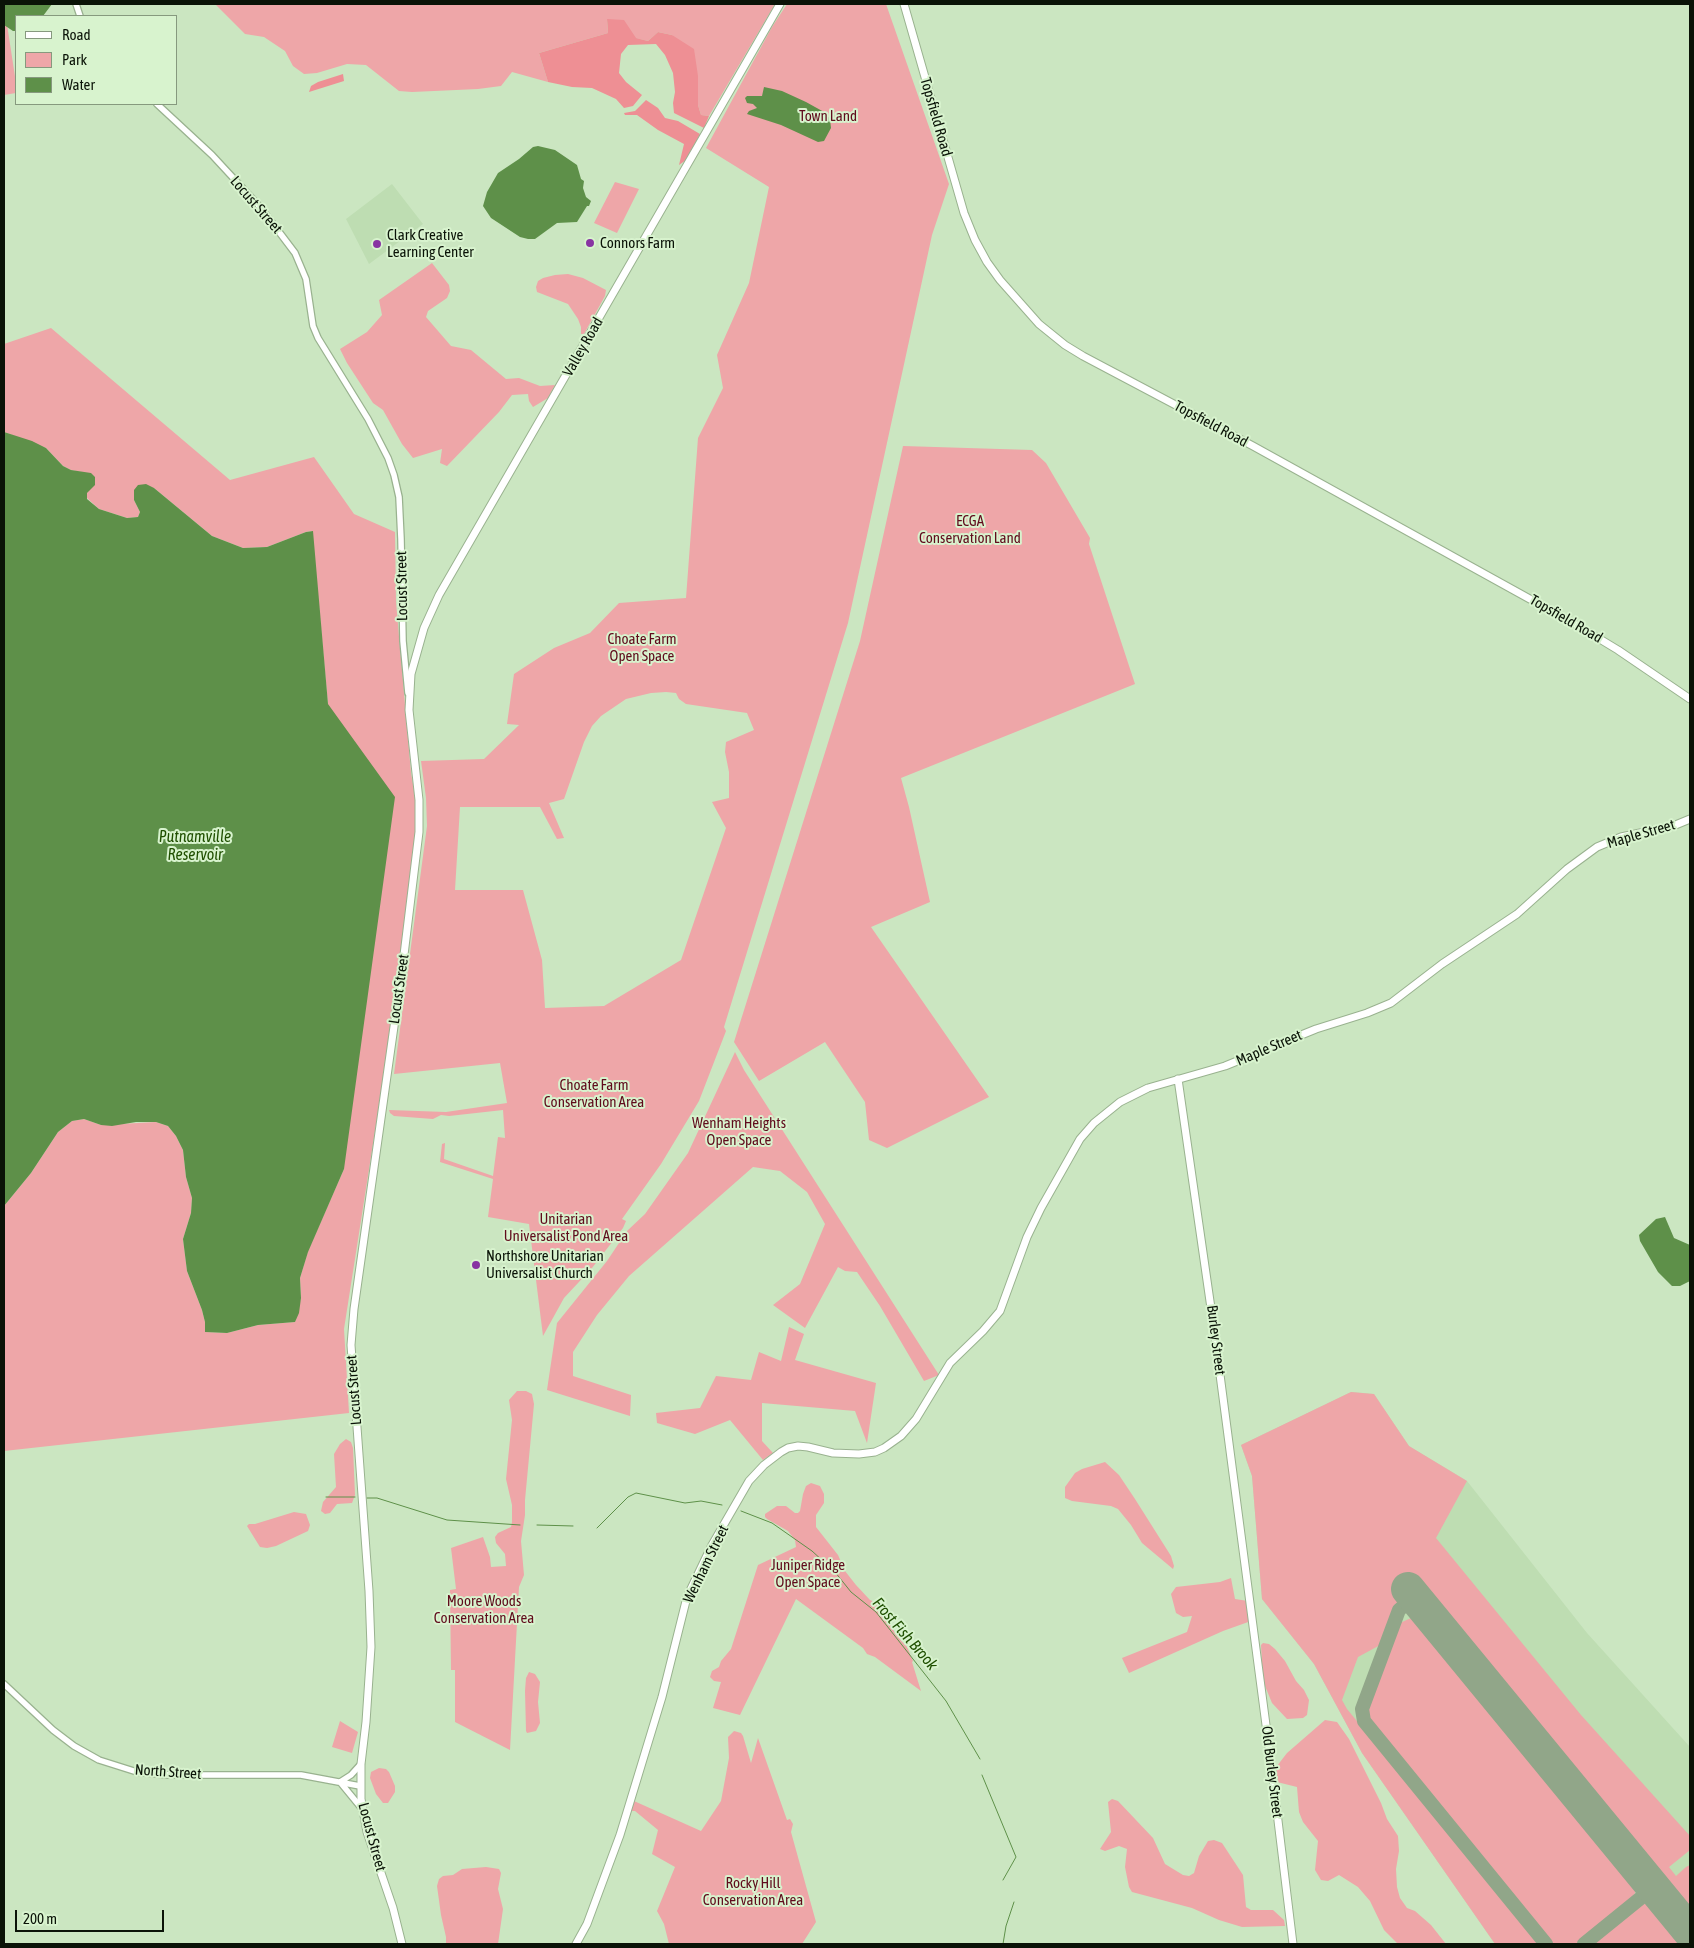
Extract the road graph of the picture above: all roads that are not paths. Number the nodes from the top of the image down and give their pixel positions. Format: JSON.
{"nodes":[{"id":1,"x":780,"y":4,"type":"edge"},
{"id":2,"x":904,"y":4,"type":"edge"},
{"id":3,"x":158,"y":105,"type":"edge"},
{"id":4,"x":1690,"y":699,"type":"edge"},
{"id":5,"x":408,"y":700,"type":"junction"},
{"id":6,"x":1690,"y":819,"type":"edge"},
{"id":7,"x":1178,"y":1079,"type":"junction"},
{"id":8,"x":944,"y":1371,"type":"joint"},
{"id":9,"x":1250,"y":1600,"type":"joint"},
{"id":10,"x":4,"y":1684,"type":"edge"},
{"id":11,"x":361,"y":1764,"type":"junction"},
{"id":12,"x":340,"y":1782,"type":"junction"},
{"id":13,"x":360,"y":1786,"type":"junction"},
{"id":14,"x":363,"y":1810,"type":"junction"},
{"id":15,"x":402,"y":1944,"type":"edge"},
{"id":16,"x":576,"y":1944,"type":"edge"},
{"id":17,"x":1293,"y":1944,"type":"edge"}],
"edges":[{"from":1,"to":5,"type":"main road","name":"Valley Road"},
{"from":2,"to":4,"type":"main road","name":"Topsfield Road"},
{"from":3,"to":5,"type":"street","name":"Locust Street"},
{"from":5,"to":11,"type":"main road","name":"Locust Street"},
{"from":6,"to":7,"type":"main road","name":"Maple Street"},
{"from":7,"to":8,"type":"main road","name":"Maple Street"},
{"from":7,"to":9,"type":"main road","name":"Burley Street"},
{"from":8,"to":16,"type":"main road","name":"Wenham Street"},
{"from":9,"to":17,"type":"main road","name":"Old Burley Street"},
{"from":10,"to":12,"type":"street","name":"North Street"},
{"from":11,"to":12,"type":"street"},
{"from":11,"to":13,"type":"main road","name":"Locust Street"},
{"from":12,"to":13,"type":"street","name":"North Street"},
{"from":12,"to":14,"type":"street"},
{"from":13,"to":14,"type":"main road","name":"Locust Street"},
{"from":14,"to":15,"type":"main road","name":"Locust Street"}]}
